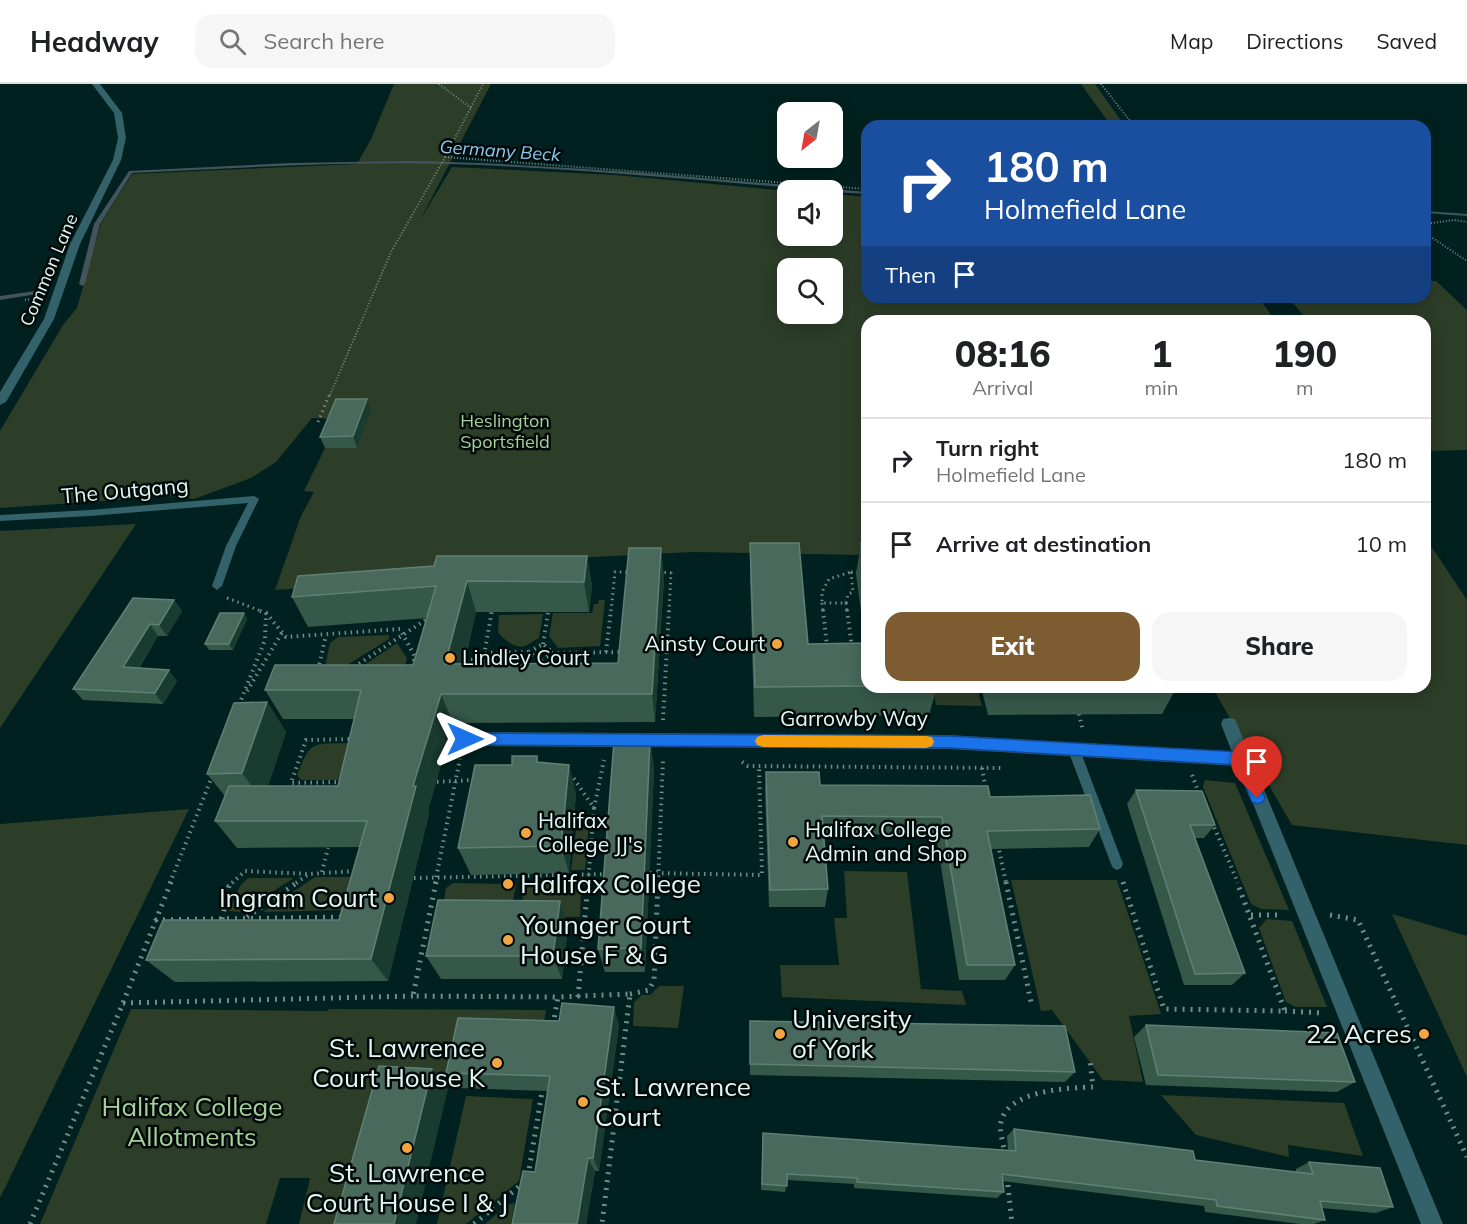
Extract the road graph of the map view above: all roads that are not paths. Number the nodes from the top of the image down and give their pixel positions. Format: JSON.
{"nodes":[{"id":1,"x":96,"y":84,"type":"edge"},
{"id":2,"x":0,"y":402,"type":"edge"},
{"id":3,"x":0,"y":518,"type":"edge"},
{"id":4,"x":217,"y":586,"type":"road end"},
{"id":5,"x":1229,"y":724,"type":"dead end"},
{"id":6,"x":465,"y":739,"type":"dead end"},
{"id":7,"x":1074,"y":750,"type":"junction"},
{"id":8,"x":1241,"y":759,"type":"junction"},
{"id":9,"x":1117,"y":864,"type":"road end"},
{"id":10,"x":1432,"y":1224,"type":"edge"}],
"edges":[{"from":1,"to":2,"type":"street","name":"Common Lane"},
{"from":3,"to":4,"type":"lane","name":"The Outgang"},
{"from":5,"to":8,"type":"street"},
{"from":6,"to":7,"type":"street","name":"Garrowby Way"},
{"from":7,"to":8,"type":"street","name":"Garrowby Way"},
{"from":7,"to":9,"type":"lane"},
{"from":8,"to":10,"type":"street"}]}
